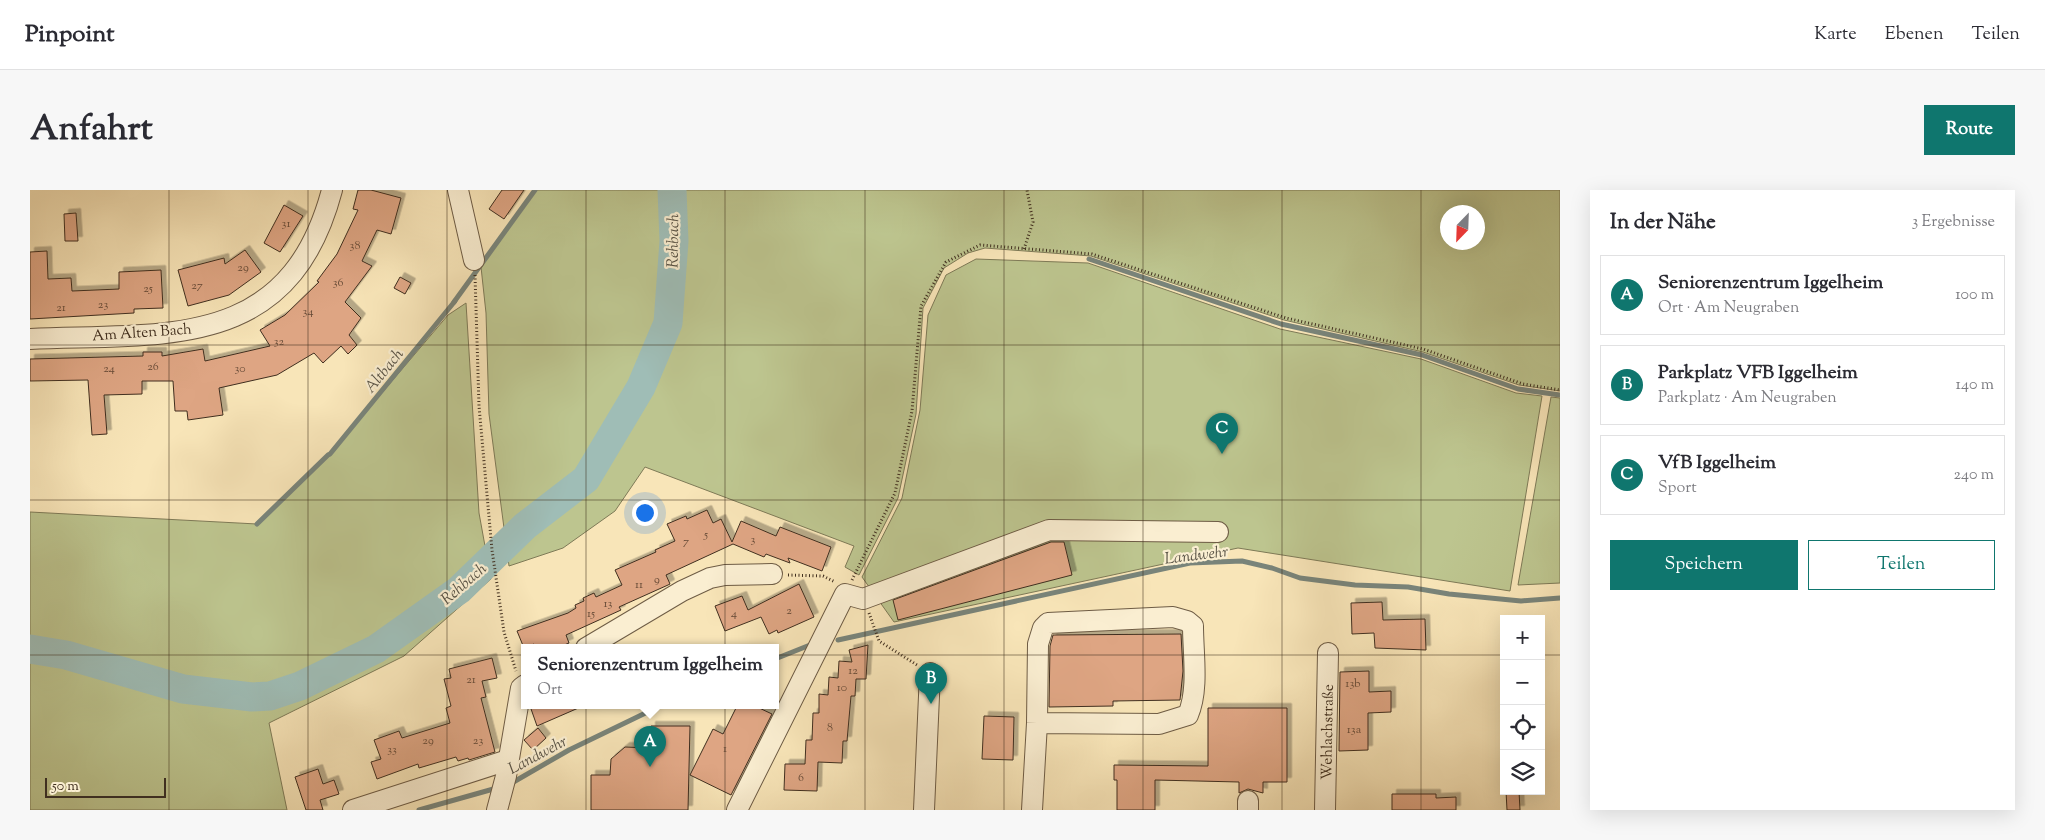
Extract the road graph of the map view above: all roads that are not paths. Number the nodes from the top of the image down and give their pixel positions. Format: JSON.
{"nodes":[{"id":1,"x":332,"y":190,"type":"edge"},
{"id":2,"x":458,"y":190,"type":"edge"},
{"id":3,"x":474,"y":260,"type":"dead end"},
{"id":4,"x":30,"y":338,"type":"edge"},
{"id":5,"x":1218,"y":532,"type":"dead end"},
{"id":6,"x":772,"y":574,"type":"road end"},
{"id":7,"x":593,"y":644,"type":"edge"},
{"id":8,"x":1328,"y":653,"type":"dead end"},
{"id":9,"x":930,"y":673,"type":"road end"},
{"id":10,"x":521,"y":696,"type":"edge"},
{"id":11,"x":1038,"y":723,"type":"junction"},
{"id":12,"x":505,"y":775,"type":"junction"},
{"id":13,"x":353,"y":810,"type":"edge"},
{"id":14,"x":497,"y":810,"type":"edge"},
{"id":15,"x":736,"y":810,"type":"edge"},
{"id":16,"x":924,"y":810,"type":"edge"},
{"id":17,"x":1032,"y":810,"type":"edge"},
{"id":18,"x":1325,"y":810,"type":"edge"}],
"edges":[{"from":1,"to":4,"type":"street","name":"Am Alten Bach"},
{"from":2,"to":3,"type":"street"},
{"from":5,"to":15,"type":"street"},
{"from":6,"to":7,"type":"street"},
{"from":8,"to":18,"type":"street","name":"Wehlachstraße"},
{"from":9,"to":16,"type":"street"},
{"from":10,"to":12,"type":"street"},
{"from":11,"to":11,"type":"street"},
{"from":11,"to":17,"type":"street"},
{"from":12,"to":13,"type":"street"},
{"from":12,"to":14,"type":"street"}]}
